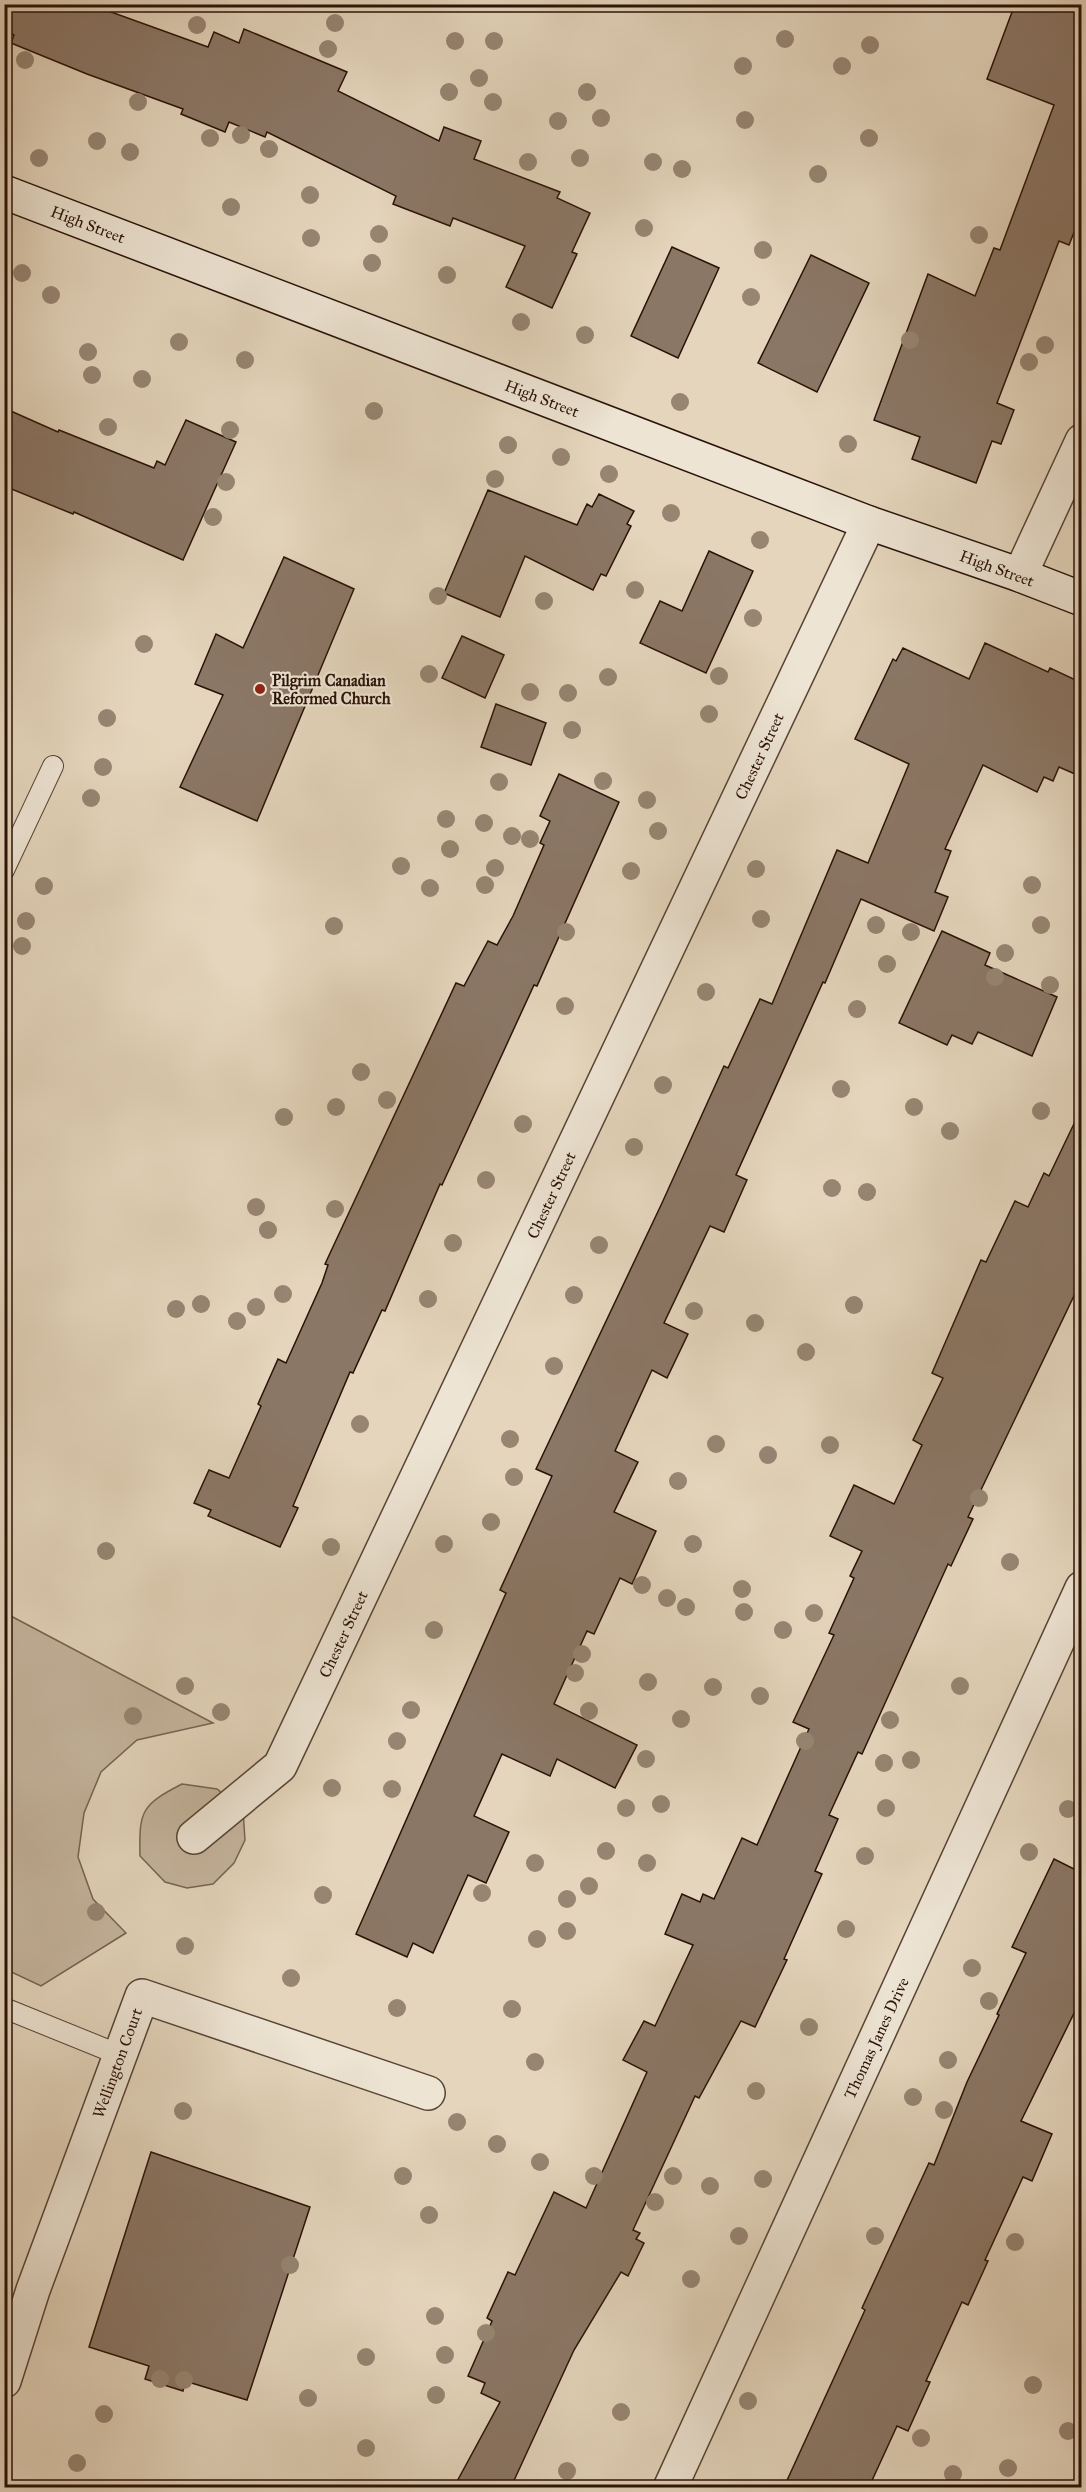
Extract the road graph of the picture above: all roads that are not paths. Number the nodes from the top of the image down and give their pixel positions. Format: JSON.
{"nodes":[{"id":1,"x":4,"y":192,"type":"edge"},
{"id":2,"x":1082,"y":441,"type":"edge"},
{"id":3,"x":869,"y":523,"type":"junction"},
{"id":4,"x":1020,"y":575,"type":"junction"},
{"id":5,"x":1082,"y":599,"type":"edge"},
{"id":6,"x":53,"y":766,"type":"dead end"},
{"id":7,"x":4,"y":870,"type":"edge"},
{"id":8,"x":1082,"y":1588,"type":"edge"},
{"id":9,"x":194,"y":1836,"type":"dead end"},
{"id":10,"x":4,"y":2008,"type":"edge"},
{"id":11,"x":120,"y":2055,"type":"junction"},
{"id":12,"x":428,"y":2093,"type":"dead end"},
{"id":13,"x":10,"y":2345,"type":"edge"},
{"id":14,"x":4,"y":2381,"type":"edge"},
{"id":15,"x":670,"y":2487,"type":"edge"}],
"edges":[{"from":1,"to":3,"type":"street","name":"High Street"},
{"from":2,"to":4,"type":"street"},
{"from":3,"to":4,"type":"street","name":"High Street"},
{"from":3,"to":9,"type":"street","name":"Chester Street"},
{"from":4,"to":5,"type":"street","name":"High Street"},
{"from":6,"to":7,"type":"lane"},
{"from":8,"to":15,"type":"street","name":"Thomas Janes Drive"},
{"from":10,"to":11,"type":"lane"},
{"from":11,"to":12,"type":"street","name":"Wellington Court"},
{"from":11,"to":13,"type":"street","name":"Wellington Court"},
{"from":13,"to":14,"type":"street","name":"Wellington Court"}]}
